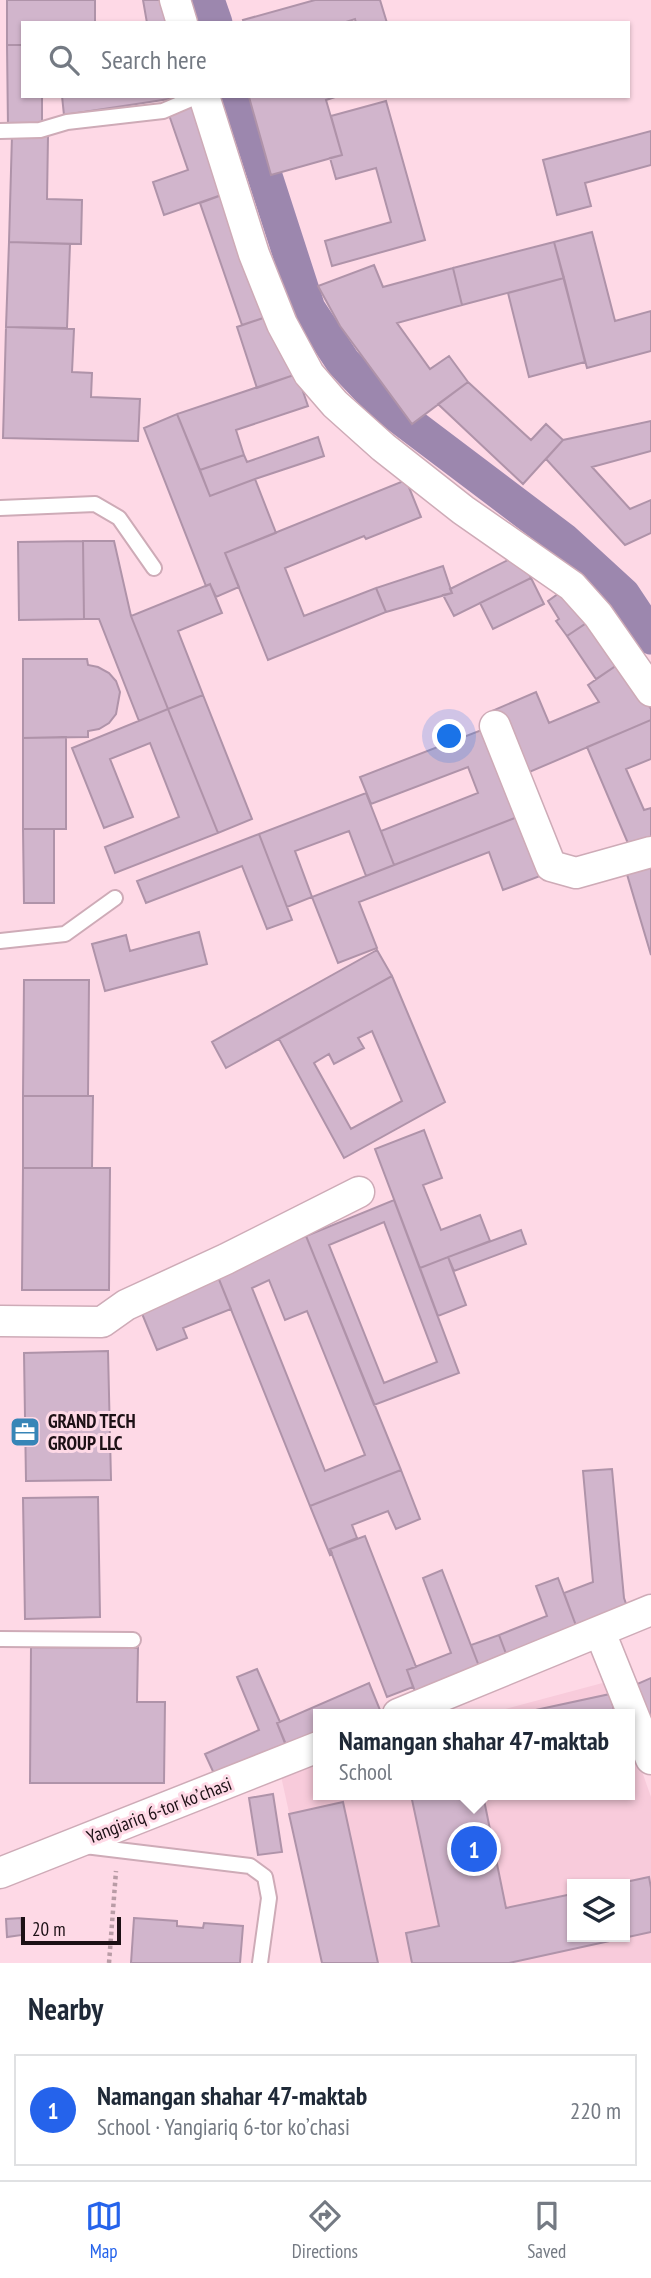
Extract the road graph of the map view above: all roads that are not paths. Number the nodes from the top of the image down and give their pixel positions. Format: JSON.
{"nodes":[{"id":1,"x":175,"y":0,"type":"edge"},
{"id":2,"x":181,"y":21,"type":"edge"},
{"id":3,"x":193,"y":98,"type":"edge"},
{"id":4,"x":205,"y":98,"type":"edge"},
{"id":5,"x":0,"y":131,"type":"edge"},
{"id":6,"x":0,"y":492,"type":"edge"},
{"id":7,"x":1,"y":508,"type":"edge"},
{"id":8,"x":154,"y":568,"type":"dead end"},
{"id":9,"x":651,"y":691,"type":"edge"},
{"id":10,"x":495,"y":726,"type":"dead end"},
{"id":11,"x":651,"y":852,"type":"edge"},
{"id":12,"x":115,"y":898,"type":"dead end"},
{"id":13,"x":0,"y":941,"type":"edge"},
{"id":14,"x":359,"y":1192,"type":"dead end"},
{"id":15,"x":0,"y":1321,"type":"edge"},
{"id":16,"x":651,"y":1610,"type":"edge"},
{"id":17,"x":600,"y":1632,"type":"junction"},
{"id":18,"x":0,"y":1639,"type":"edge"},
{"id":19,"x":133,"y":1640,"type":"dead end"},
{"id":20,"x":410,"y":1709,"type":"edge"},
{"id":21,"x":631,"y":1709,"type":"edge"},
{"id":22,"x":635,"y":1719,"type":"edge"},
{"id":23,"x":313,"y":1749,"type":"edge"},
{"id":24,"x":651,"y":1759,"type":"edge"},
{"id":25,"x":72,"y":1844,"type":"junction"},
{"id":26,"x":0,"y":1873,"type":"edge"},
{"id":27,"x":260,"y":1963,"type":"edge"}],
"edges":[{"from":1,"to":2,"type":"street"},
{"from":3,"to":5,"type":"lane"},
{"from":4,"to":9,"type":"street"},
{"from":6,"to":7,"type":"lane"},
{"from":7,"to":8,"type":"lane"},
{"from":10,"to":11,"type":"street"},
{"from":12,"to":13,"type":"lane"},
{"from":14,"to":15,"type":"street"},
{"from":16,"to":17,"type":"street"},
{"from":17,"to":20,"type":"street"},
{"from":17,"to":21,"type":"street"},
{"from":18,"to":19,"type":"lane"},
{"from":22,"to":24,"type":"street"},
{"from":23,"to":25,"type":"street","name":"Yangiаriq 6-tor koʼchasi"},
{"from":25,"to":26,"type":"street","name":"Yangiаriq 6-tor koʼchasi"},
{"from":25,"to":27,"type":"lane"}]}
